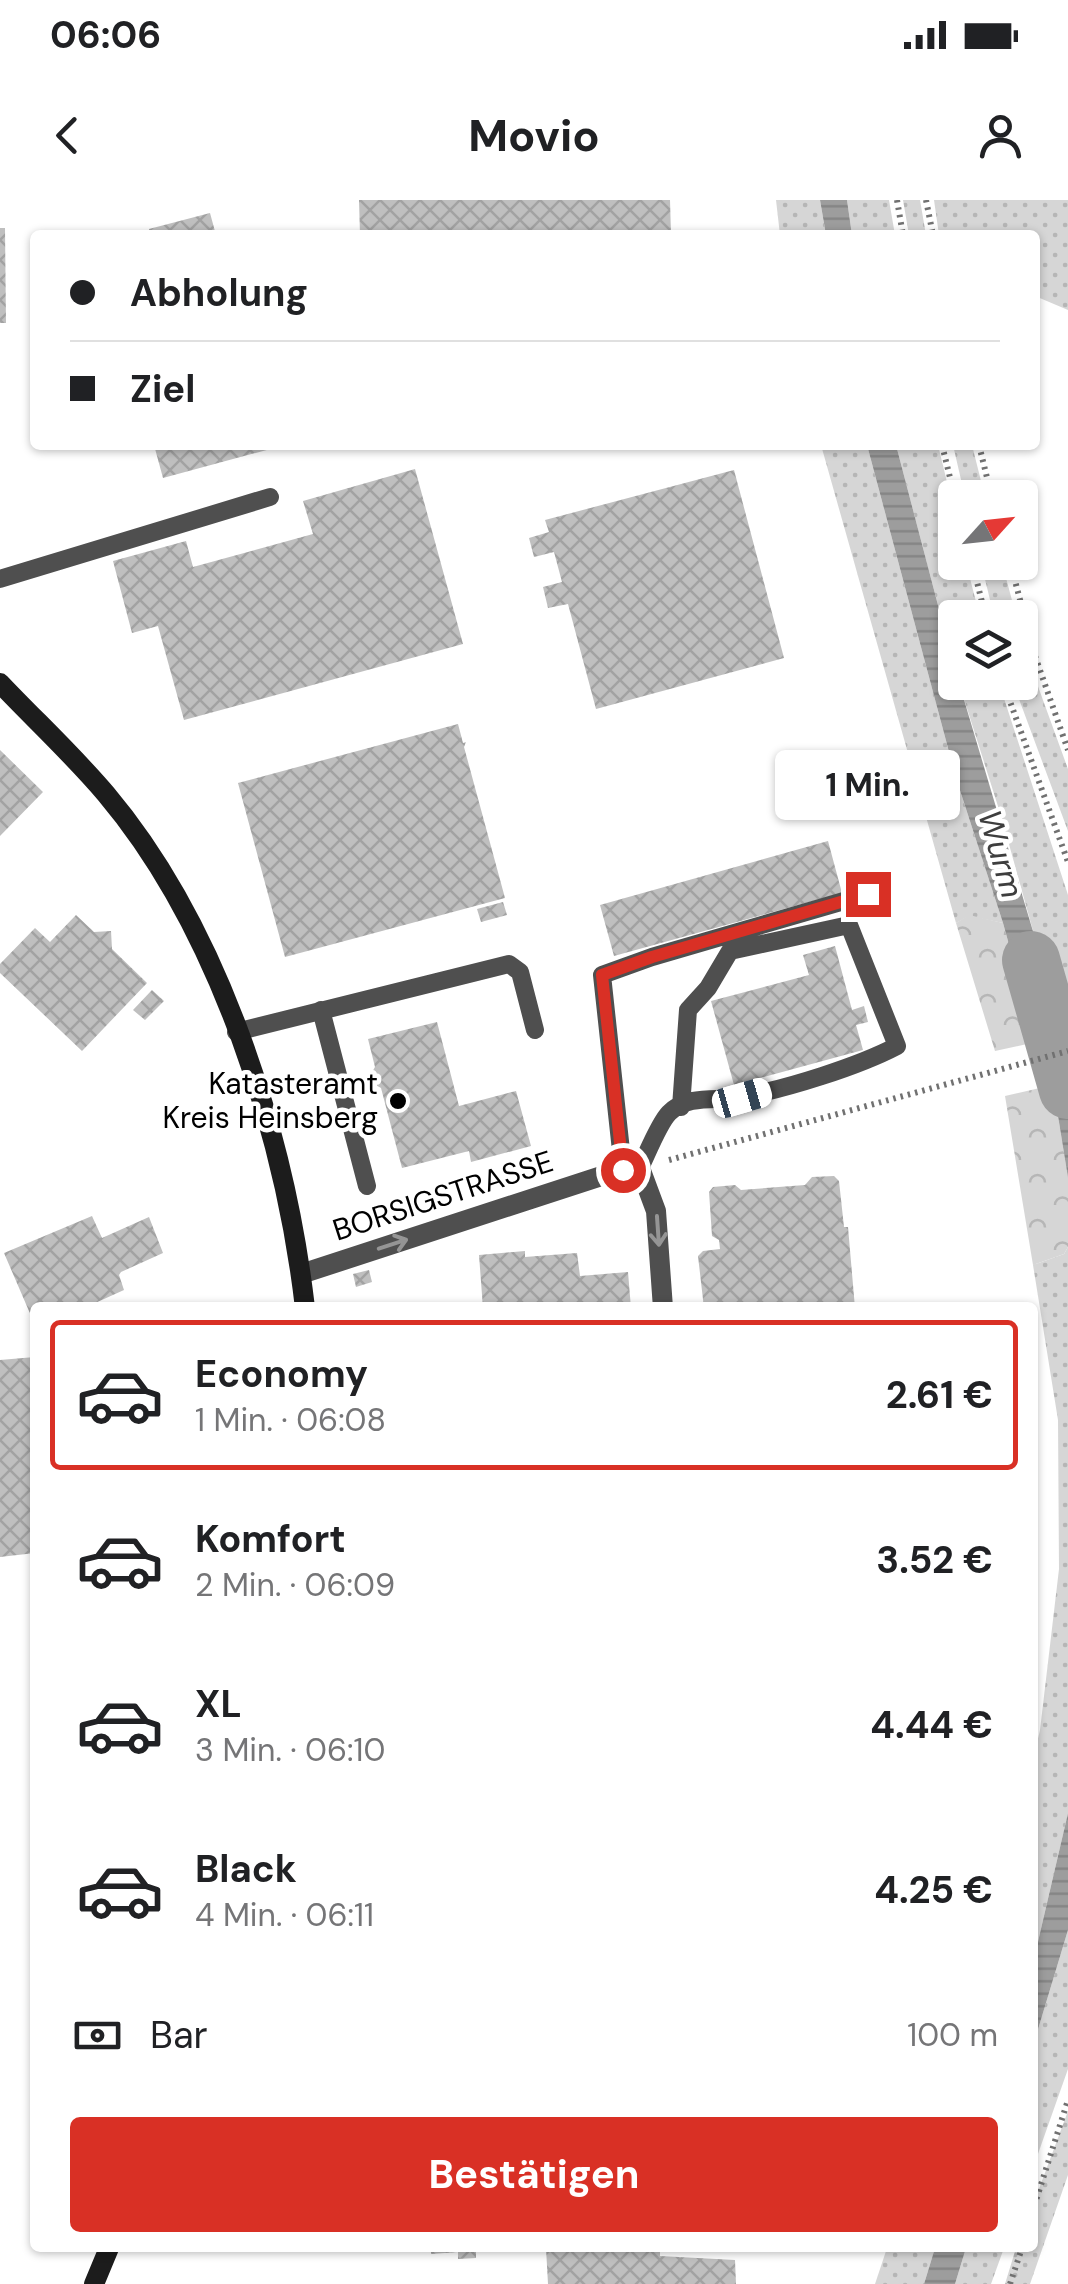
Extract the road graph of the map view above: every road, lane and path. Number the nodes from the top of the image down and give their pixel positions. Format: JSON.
{"nodes":[{"id":1,"x":897,"y":200,"type":"edge"},
{"id":2,"x":926,"y":200,"type":"edge"},
{"id":3,"x":902,"y":230,"type":"edge"},
{"id":4,"x":932,"y":230,"type":"edge"},
{"id":5,"x":943,"y":450,"type":"edge"},
{"id":6,"x":979,"y":450,"type":"edge"},
{"id":7,"x":951,"y":480,"type":"edge"},
{"id":8,"x":987,"y":480,"type":"edge"},
{"id":9,"x":270,"y":498,"type":"dead end"},
{"id":10,"x":0,"y":579,"type":"edge"},
{"id":11,"x":1015,"y":580,"type":"edge"},
{"id":12,"x":0,"y":684,"type":"edge"},
{"id":13,"x":1010,"y":700,"type":"edge"},
{"id":14,"x":1068,"y":750,"type":"edge"},
{"id":15,"x":1068,"y":862,"type":"edge"},
{"id":16,"x":868,"y":894,"type":"dead end"},
{"id":17,"x":322,"y":1010,"type":"junction"},
{"id":18,"x":535,"y":1030,"type":"dead end"},
{"id":19,"x":236,"y":1032,"type":"junction"},
{"id":20,"x":1068,"y":1051,"type":"edge"},
{"id":21,"x":681,"y":1107,"type":"junction"},
{"id":22,"x":632,"y":1169,"type":"junction"},
{"id":23,"x":368,"y":1186,"type":"dead end"},
{"id":24,"x":301,"y":1274,"type":"junction"},
{"id":25,"x":303,"y":1302,"type":"edge"},
{"id":26,"x":664,"y":1302,"type":"edge"},
{"id":27,"x":1068,"y":2100,"type":"edge"},
{"id":28,"x":1038,"y":2194,"type":"edge"},
{"id":29,"x":107,"y":2252,"type":"edge"},
{"id":30,"x":1021,"y":2252,"type":"edge"},
{"id":31,"x":94,"y":2284,"type":"edge"},
{"id":32,"x":1010,"y":2284,"type":"edge"}],
"edges":[{"from":1,"to":3,"type":"path"},
{"from":2,"to":4,"type":"path"},
{"from":5,"to":7,"type":"path"},
{"from":6,"to":8,"type":"path"},
{"from":9,"to":10,"type":"lane"},
{"from":11,"to":14,"type":"path"},
{"from":12,"to":19,"type":"street","name":"BORSIGSTRASSE"},
{"from":13,"to":15,"type":"path"},
{"from":16,"to":22,"type":"lane"},
{"from":17,"to":18,"type":"lane"},
{"from":17,"to":19,"type":"lane"},
{"from":17,"to":23,"type":"lane"},
{"from":19,"to":24,"type":"street","name":"BORSIGSTRASSE"},
{"from":20,"to":22,"type":"path"},
{"from":21,"to":21,"type":"lane"},
{"from":21,"to":22,"type":"lane"},
{"from":24,"to":22,"type":"street","name":"BORSIGSTRASSE","one_way":true},
{"from":22,"to":26,"type":"street","one_way":true},
{"from":24,"to":25,"type":"street","name":"BORSIGSTRASSE"},
{"from":27,"to":28,"type":"path"},
{"from":29,"to":31,"type":"street"},
{"from":30,"to":32,"type":"path"}]}
